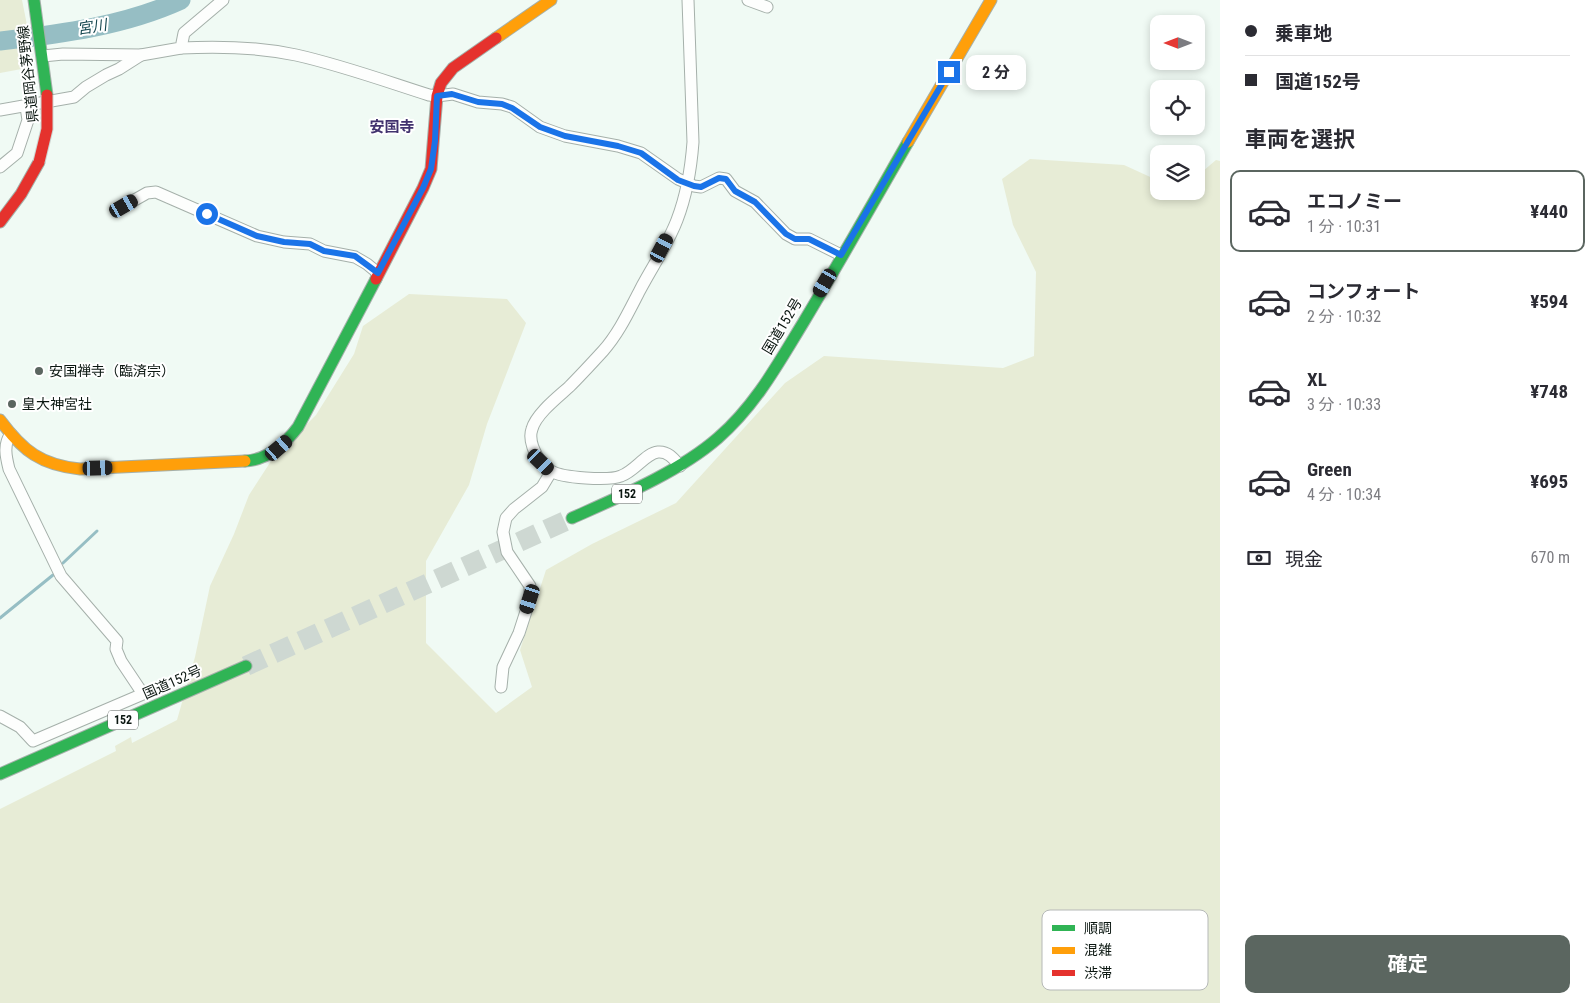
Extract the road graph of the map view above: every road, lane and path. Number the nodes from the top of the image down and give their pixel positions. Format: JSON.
{"nodes":[{"id":1,"x":34,"y":0,"type":"edge"},
{"id":2,"x":222,"y":0,"type":"edge"},
{"id":3,"x":551,"y":0,"type":"edge"},
{"id":4,"x":688,"y":0,"type":"edge"},
{"id":5,"x":748,"y":0,"type":"edge"},
{"id":6,"x":991,"y":0,"type":"edge"},
{"id":7,"x":767,"y":7,"type":"dead end"},
{"id":8,"x":180,"y":48,"type":"junction"},
{"id":9,"x":43,"y":53,"type":"junction"},
{"id":10,"x":141,"y":54,"type":"junction"},
{"id":11,"x":437,"y":96,"type":"junction"},
{"id":12,"x":26,"y":107,"type":"junction"},
{"id":13,"x":0,"y":110,"type":"edge"},
{"id":14,"x":0,"y":167,"type":"edge"},
{"id":15,"x":688,"y":184,"type":"junction"},
{"id":16,"x":124,"y":206,"type":"dead end"},
{"id":17,"x":0,"y":222,"type":"edge"},
{"id":18,"x":841,"y":255,"type":"junction"},
{"id":19,"x":378,"y":273,"type":"junction"},
{"id":20,"x":0,"y":420,"type":"edge"},
{"id":21,"x":11,"y":434,"type":"junction"},
{"id":22,"x":680,"y":466,"type":"junction"},
{"id":23,"x":552,"y":472,"type":"junction"},
{"id":24,"x":572,"y":518,"type":"tunnel mouth"},
{"id":25,"x":246,"y":666,"type":"tunnel mouth"},
{"id":26,"x":501,"y":687,"type":"dead end"},
{"id":27,"x":0,"y":716,"type":"edge"},
{"id":28,"x":0,"y":774,"type":"edge"}],
"edges":[{"from":1,"to":9,"type":"main road","name":"県道岡谷茅野線"},
{"from":2,"to":8,"type":"street"},
{"from":3,"to":11,"type":"main road"},
{"from":4,"to":15,"type":"street"},
{"from":5,"to":7,"type":"street"},
{"from":6,"to":18,"type":"main road","name":"国道152号","number":"152"},
{"from":8,"to":10,"type":"street"},
{"from":8,"to":11,"type":"street"},
{"from":9,"to":10,"type":"street"},
{"from":9,"to":17,"type":"main road","name":"県道岡谷茅野線","bridge":true},
{"from":10,"to":12,"type":"street"},
{"from":11,"to":15,"type":"street"},
{"from":11,"to":19,"type":"main road"},
{"from":12,"to":13,"type":"street"},
{"from":12,"to":14,"type":"street"},
{"from":15,"to":18,"type":"street"},
{"from":15,"to":23,"type":"street"},
{"from":16,"to":19,"type":"street"},
{"from":18,"to":22,"type":"main road","name":"国道152号","number":"152"},
{"from":19,"to":21,"type":"main road"},
{"from":20,"to":21,"type":"main road"},
{"from":21,"to":27,"type":"street"},
{"from":22,"to":23,"type":"street"},
{"from":22,"to":24,"type":"main road","name":"国道152号","number":"152"},
{"from":23,"to":26,"type":"street"},
{"from":25,"to":28,"type":"main road","name":"国道152号","number":"152"}]}
